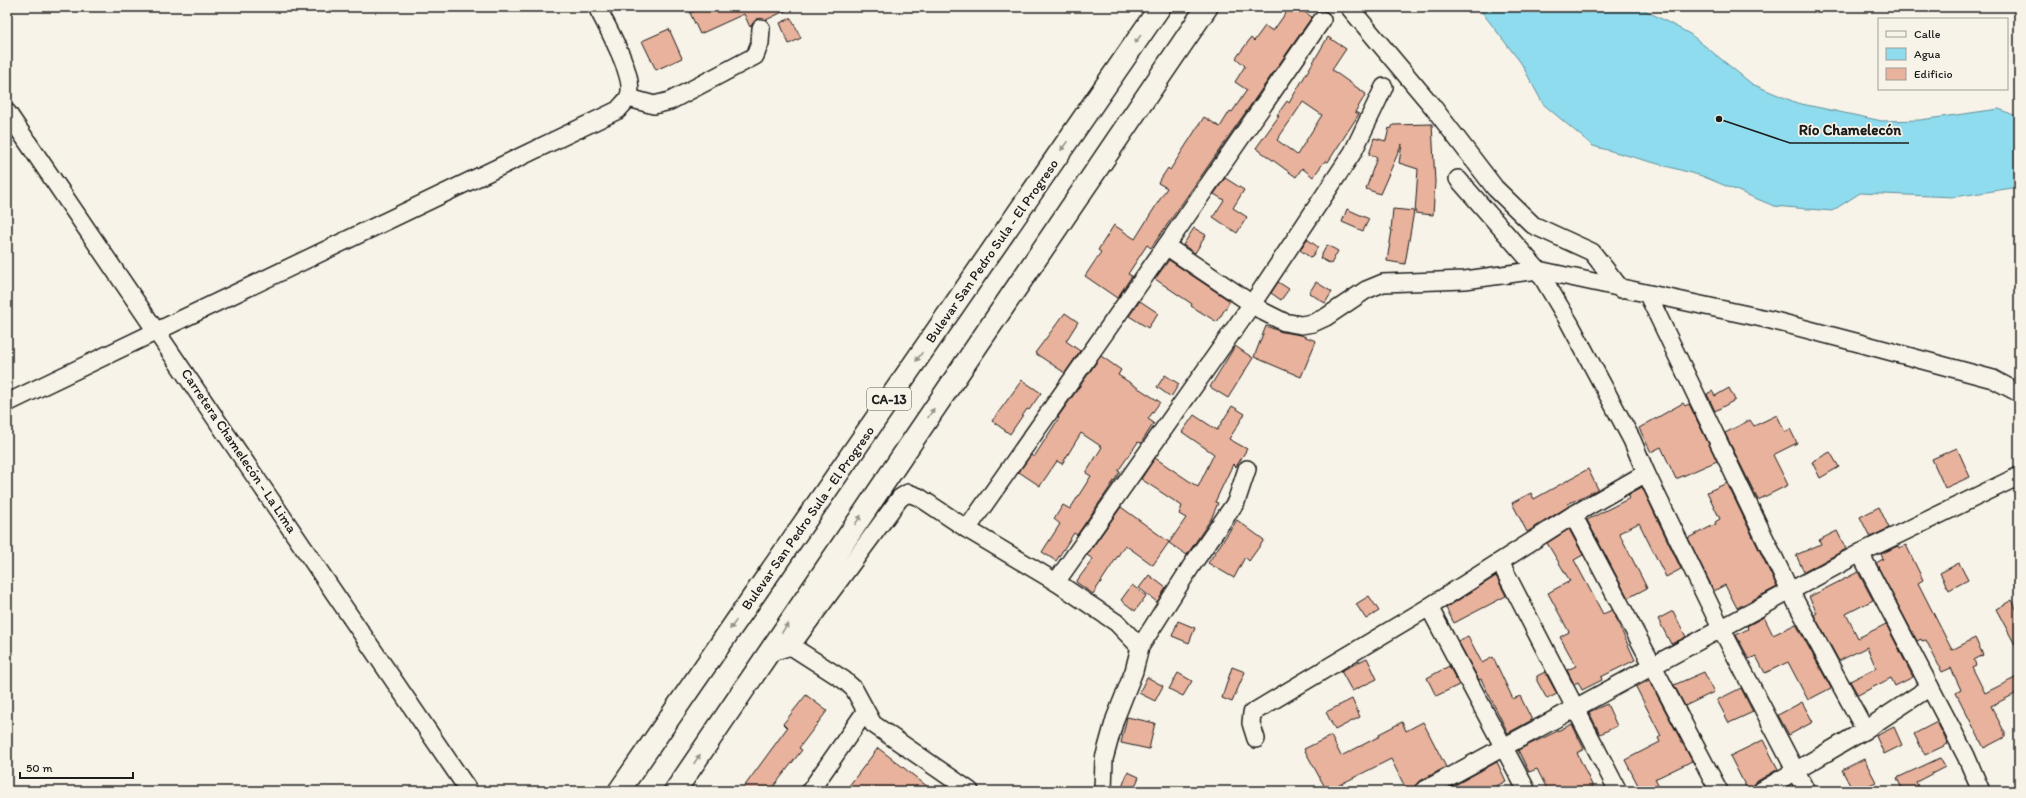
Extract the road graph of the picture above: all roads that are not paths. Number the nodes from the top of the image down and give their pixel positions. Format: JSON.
{"nodes":[{"id":1,"x":597,"y":7,"type":"edge"},
{"id":2,"x":1160,"y":7,"type":"edge"},
{"id":3,"x":1207,"y":7,"type":"edge"},
{"id":4,"x":1350,"y":7,"type":"edge"},
{"id":5,"x":1322,"y":20,"type":"dead end"},
{"id":6,"x":761,"y":28,"type":"dead end"},
{"id":7,"x":1384,"y":86,"type":"dead end"},
{"id":8,"x":628,"y":98,"type":"junction"},
{"id":9,"x":7,"y":112,"type":"edge"},
{"id":10,"x":1458,"y":179,"type":"dead end"},
{"id":11,"x":1166,"y":246,"type":"junction"},
{"id":12,"x":1538,"y":270,"type":"junction"},
{"id":13,"x":1621,"y":289,"type":"junction"},
{"id":14,"x":1648,"y":295,"type":"junction"},
{"id":15,"x":1252,"y":304,"type":"junction"},
{"id":16,"x":158,"y":331,"type":"junction"},
{"id":17,"x":2019,"y":393,"type":"edge"},
{"id":18,"x":7,"y":402,"type":"edge"},
{"id":19,"x":1247,"y":469,"type":"dead end"},
{"id":20,"x":1646,"y":473,"type":"junction"},
{"id":21,"x":2019,"y":476,"type":"edge"},
{"id":22,"x":1573,"y":515,"type":"junction"},
{"id":23,"x":967,"y":529,"type":"junction"},
{"id":24,"x":1860,"y":553,"type":"junction"},
{"id":25,"x":1500,"y":562,"type":"junction"},
{"id":26,"x":1056,"y":582,"type":"junction"},
{"id":27,"x":1790,"y":591,"type":"junction"},
{"id":28,"x":1429,"y":607,"type":"junction"},
{"id":29,"x":1721,"y":628,"type":"junction"},
{"id":30,"x":792,"y":646,"type":"junction"},
{"id":31,"x":1140,"y":647,"type":"junction"},
{"id":32,"x":768,"y":653,"type":"junction"},
{"id":33,"x":1652,"y":666,"type":"junction"},
{"id":34,"x":1930,"y":687,"type":"junction"},
{"id":35,"x":1576,"y":707,"type":"junction"},
{"id":36,"x":865,"y":712,"type":"junction"},
{"id":37,"x":1865,"y":730,"type":"junction"},
{"id":38,"x":1256,"y":739,"type":"dead end"},
{"id":39,"x":1504,"y":746,"type":"junction"},
{"id":40,"x":1795,"y":771,"type":"junction"},
{"id":41,"x":469,"y":791,"type":"edge"},
{"id":42,"x":619,"y":791,"type":"edge"},
{"id":43,"x":675,"y":791,"type":"edge"},
{"id":44,"x":810,"y":791,"type":"edge"},
{"id":45,"x":970,"y":791,"type":"edge"},
{"id":46,"x":1103,"y":791,"type":"edge"},
{"id":47,"x":1423,"y":791,"type":"edge"},
{"id":48,"x":1527,"y":791,"type":"edge"},
{"id":49,"x":1618,"y":791,"type":"edge"},
{"id":50,"x":1719,"y":791,"type":"edge"},
{"id":51,"x":1761,"y":791,"type":"edge"},
{"id":52,"x":1806,"y":791,"type":"edge"},
{"id":53,"x":1981,"y":791,"type":"edge"}],
"edges":[{"from":1,"to":8,"type":"street"},
{"from":2,"to":42,"type":"main road","name":"Bulevar San Pedro Sula - El Progreso","number":"CA-13","one_way":true},
{"from":32,"to":3,"type":"main road","number":"CA-13","one_way":true},
{"from":4,"to":13,"type":"street"},
{"from":5,"to":11,"type":"street"},
{"from":6,"to":8,"type":"street"},
{"from":7,"to":15,"type":"street"},
{"from":8,"to":16,"type":"street"},
{"from":9,"to":16,"type":"street","name":"Carretera Chamelecón - La Lima"},
{"from":10,"to":12,"type":"street"},
{"from":11,"to":15,"type":"street"},
{"from":11,"to":23,"type":"street"},
{"from":12,"to":13,"type":"street"},
{"from":12,"to":15,"type":"street"},
{"from":12,"to":20,"type":"street"},
{"from":13,"to":14,"type":"street"},
{"from":14,"to":17,"type":"street"},
{"from":14,"to":27,"type":"street"},
{"from":15,"to":26,"type":"street"},
{"from":16,"to":18,"type":"street"},
{"from":16,"to":41,"type":"street","name":"Carretera Chamelecón - La Lima"},
{"from":19,"to":31,"type":"street"},
{"from":20,"to":22,"type":"street"},
{"from":20,"to":29,"type":"street"},
{"from":21,"to":24,"type":"street"},
{"from":22,"to":25,"type":"street"},
{"from":22,"to":33,"type":"street"},
{"from":23,"to":26,"type":"street"},
{"from":23,"to":30,"type":"street"},
{"from":24,"to":27,"type":"street"},
{"from":24,"to":34,"type":"street"},
{"from":25,"to":28,"type":"street"},
{"from":25,"to":35,"type":"street"},
{"from":26,"to":31,"type":"street"},
{"from":27,"to":29,"type":"street"},
{"from":27,"to":37,"type":"street"},
{"from":28,"to":38,"type":"street"},
{"from":28,"to":39,"type":"street"},
{"from":29,"to":33,"type":"street"},
{"from":29,"to":40,"type":"street"},
{"from":30,"to":32,"type":"street"},
{"from":30,"to":36,"type":"street"},
{"from":31,"to":46,"type":"street"},
{"from":43,"to":32,"type":"main road","number":"CA-13","one_way":true},
{"from":33,"to":35,"type":"street"},
{"from":33,"to":50,"type":"street"},
{"from":34,"to":37,"type":"street"},
{"from":34,"to":53,"type":"street"},
{"from":35,"to":39,"type":"street"},
{"from":35,"to":49,"type":"street"},
{"from":36,"to":44,"type":"street"},
{"from":36,"to":45,"type":"street"},
{"from":37,"to":40,"type":"street"},
{"from":39,"to":47,"type":"street"},
{"from":39,"to":48,"type":"street"},
{"from":40,"to":51,"type":"street"},
{"from":40,"to":52,"type":"street"}]}
